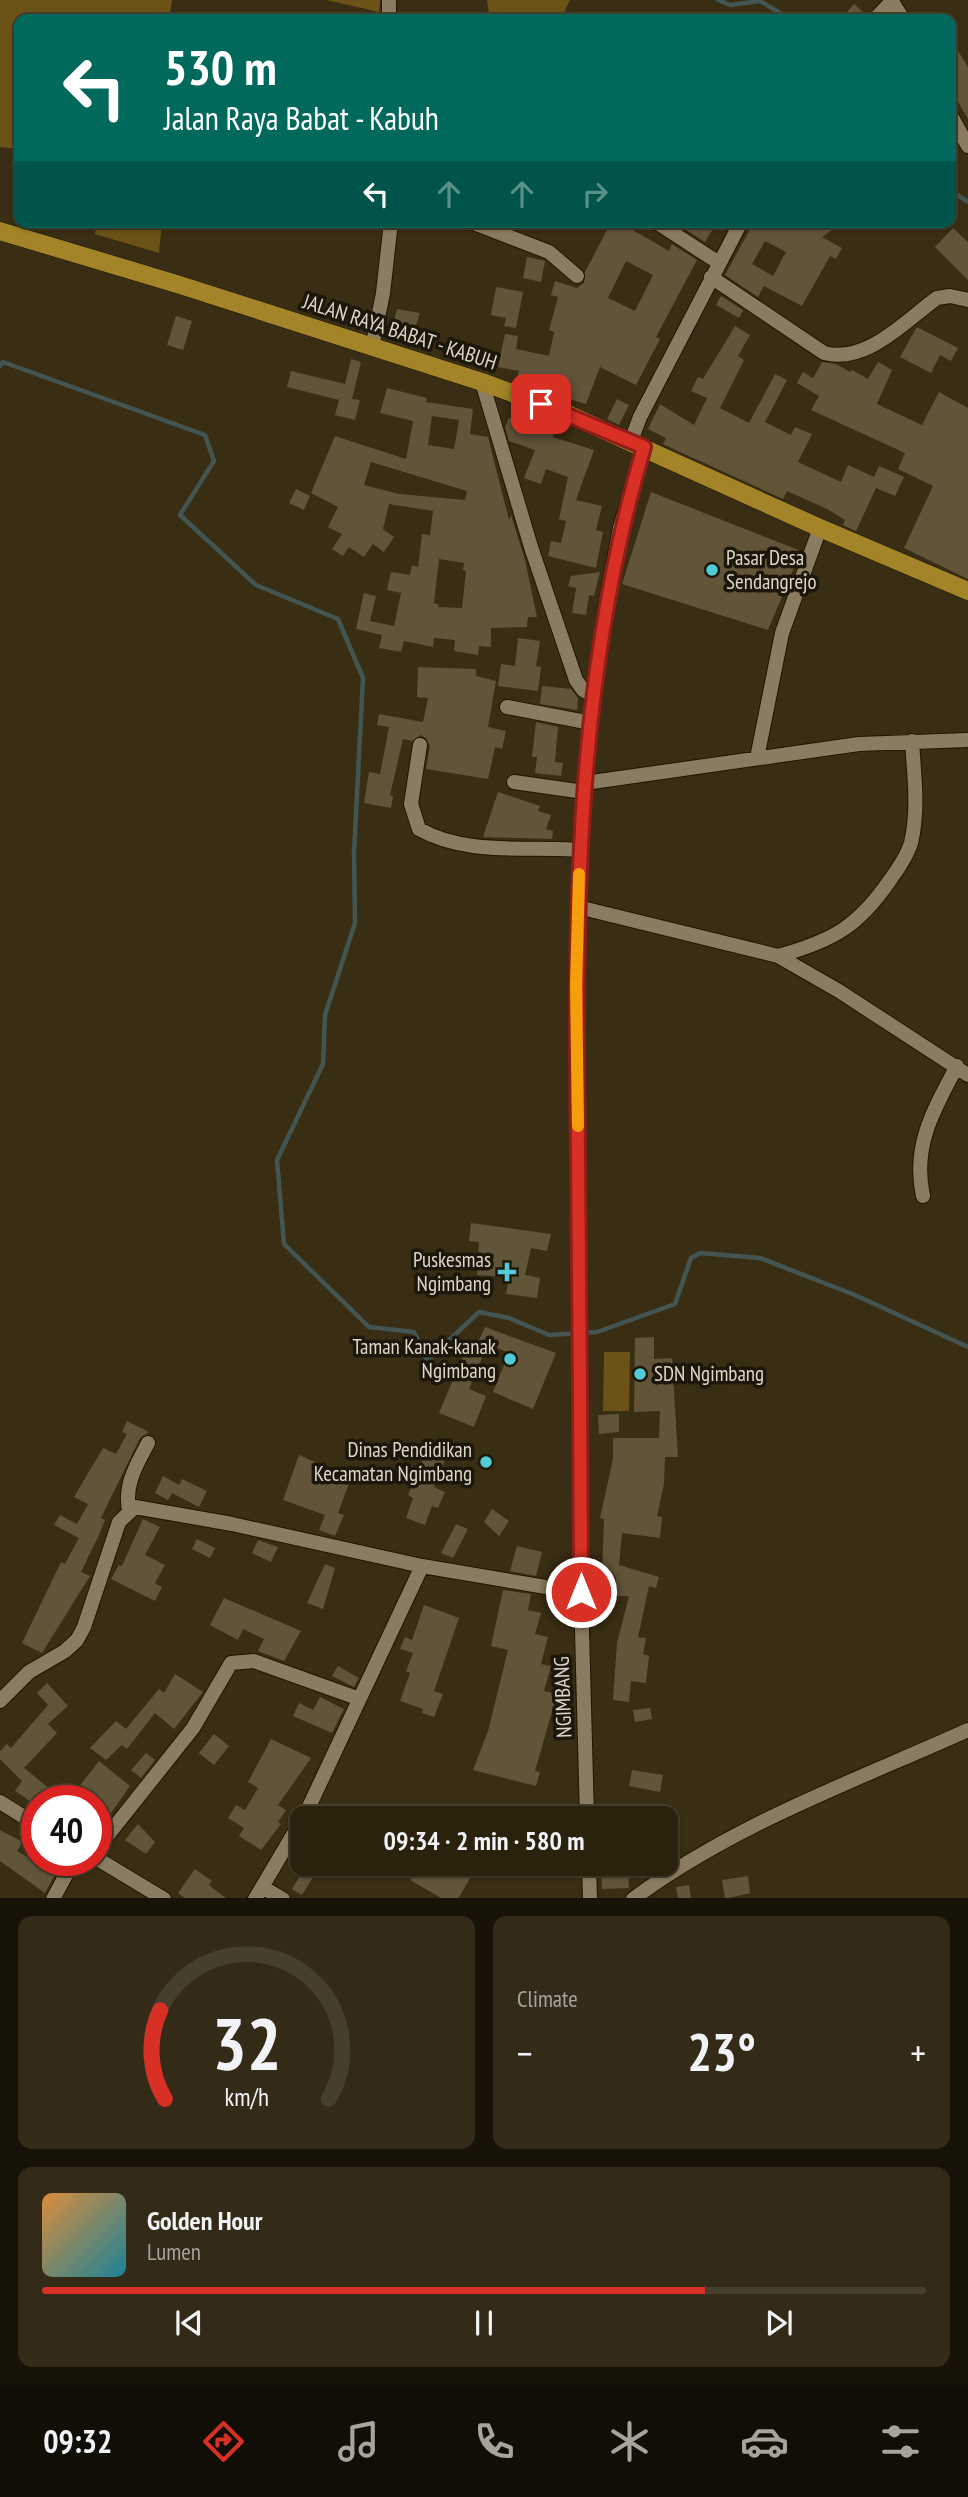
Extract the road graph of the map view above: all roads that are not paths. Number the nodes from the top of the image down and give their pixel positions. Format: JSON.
{"nodes":[{"id":1,"x":892,"y":0,"type":"edge"},
{"id":2,"x":879,"y":14,"type":"edge"},
{"id":3,"x":956,"y":125,"type":"edge"},
{"id":4,"x":968,"y":146,"type":"edge"},
{"id":5,"x":390,"y":228,"type":"edge"},
{"id":6,"x":487,"y":228,"type":"edge"},
{"id":7,"x":663,"y":228,"type":"edge"},
{"id":8,"x":738,"y":228,"type":"edge"},
{"id":9,"x":0,"y":231,"type":"edge"},
{"id":10,"x":715,"y":270,"type":"junction"},
{"id":11,"x":577,"y":276,"type":"dead end"},
{"id":12,"x":968,"y":300,"type":"edge"},
{"id":13,"x":372,"y":348,"type":"junction"},
{"id":14,"x":482,"y":382,"type":"junction"},
{"id":15,"x":637,"y":444,"type":"junction"},
{"id":16,"x":820,"y":528,"type":"junction"},
{"id":17,"x":968,"y":591,"type":"edge"},
{"id":18,"x":593,"y":695,"type":"junction"},
{"id":19,"x":507,"y":707,"type":"dead end"},
{"id":20,"x":591,"y":723,"type":"junction"},
{"id":21,"x":967,"y":739,"type":"edge"},
{"id":22,"x":912,"y":741,"type":"junction"},
{"id":23,"x":420,"y":745,"type":"dead end"},
{"id":24,"x":757,"y":758,"type":"junction"},
{"id":25,"x":514,"y":782,"type":"dead end"},
{"id":26,"x":585,"y":788,"type":"junction"},
{"id":27,"x":580,"y":850,"type":"junction"},
{"id":28,"x":578,"y":907,"type":"junction"},
{"id":29,"x":778,"y":956,"type":"junction"},
{"id":30,"x":962,"y":1070,"type":"edge"},
{"id":31,"x":923,"y":1196,"type":"dead end"},
{"id":32,"x":148,"y":1443,"type":"dead end"},
{"id":33,"x":129,"y":1510,"type":"junction"},
{"id":34,"x":422,"y":1566,"type":"junction"},
{"id":35,"x":581,"y":1592,"type":"junction"},
{"id":36,"x":357,"y":1698,"type":"junction"},
{"id":37,"x":0,"y":1701,"type":"edge"},
{"id":38,"x":968,"y":1730,"type":"edge"},
{"id":39,"x":0,"y":1802,"type":"edge"},
{"id":40,"x":587,"y":1806,"type":"edge"},
{"id":41,"x":21,"y":1815,"type":"edge"},
{"id":42,"x":112,"y":1830,"type":"edge"},
{"id":43,"x":112,"y":1867,"type":"edge"},
{"id":44,"x":66,"y":1876,"type":"edge"},
{"id":45,"x":589,"y":1876,"type":"edge"},
{"id":46,"x":259,"y":1893,"type":"edge"},
{"id":47,"x":54,"y":1898,"type":"edge"},
{"id":48,"x":162,"y":1898,"type":"edge"},
{"id":49,"x":279,"y":1898,"type":"edge"},
{"id":50,"x":590,"y":1898,"type":"edge"},
{"id":51,"x":634,"y":1898,"type":"edge"}],
"edges":[{"from":1,"to":2,"type":"street"},
{"from":3,"to":4,"type":"street"},
{"from":5,"to":13,"type":"street"},
{"from":6,"to":11,"type":"street"},
{"from":7,"to":10,"type":"street"},
{"from":8,"to":10,"type":"street","name":"NGIMBANG"},
{"from":9,"to":13,"type":"main road","name":"JALAN RAYA BABAT - KABUH"},
{"from":10,"to":12,"type":"street"},
{"from":10,"to":15,"type":"street","name":"NGIMBANG"},
{"from":13,"to":14,"type":"main road","name":"JALAN RAYA BABAT - KABUH"},
{"from":14,"to":15,"type":"main road","name":"JALAN RAYA BABAT - KABUH"},
{"from":14,"to":18,"type":"street"},
{"from":15,"to":16,"type":"main road","name":"JALAN RAYA BABAT - KABUH"},
{"from":15,"to":18,"type":"street","name":"NGIMBANG"},
{"from":16,"to":17,"type":"main road","name":"JALAN RAYA BABAT - KABUH"},
{"from":16,"to":24,"type":"street"},
{"from":18,"to":20,"type":"street","name":"NGIMBANG"},
{"from":19,"to":20,"type":"street"},
{"from":20,"to":26,"type":"street","name":"NGIMBANG"},
{"from":21,"to":22,"type":"street"},
{"from":22,"to":24,"type":"street"},
{"from":22,"to":29,"type":"street"},
{"from":23,"to":27,"type":"street"},
{"from":24,"to":26,"type":"street"},
{"from":25,"to":26,"type":"street"},
{"from":26,"to":27,"type":"street","name":"NGIMBANG"},
{"from":27,"to":28,"type":"street","name":"NGIMBANG"},
{"from":28,"to":29,"type":"street"},
{"from":28,"to":35,"type":"street","name":"NGIMBANG"},
{"from":29,"to":30,"type":"street"},
{"from":30,"to":31,"type":"street"},
{"from":32,"to":33,"type":"street"},
{"from":33,"to":34,"type":"street"},
{"from":33,"to":37,"type":"street"},
{"from":34,"to":35,"type":"street"},
{"from":34,"to":36,"type":"street"},
{"from":35,"to":40,"type":"street","name":"NGIMBANG"},
{"from":36,"to":42,"type":"street"},
{"from":36,"to":46,"type":"street"},
{"from":38,"to":51,"type":"street"},
{"from":39,"to":41,"type":"street"},
{"from":43,"to":48,"type":"street"},
{"from":44,"to":47,"type":"street"},
{"from":45,"to":50,"type":"street"},
{"from":46,"to":49,"type":"street"}]}
